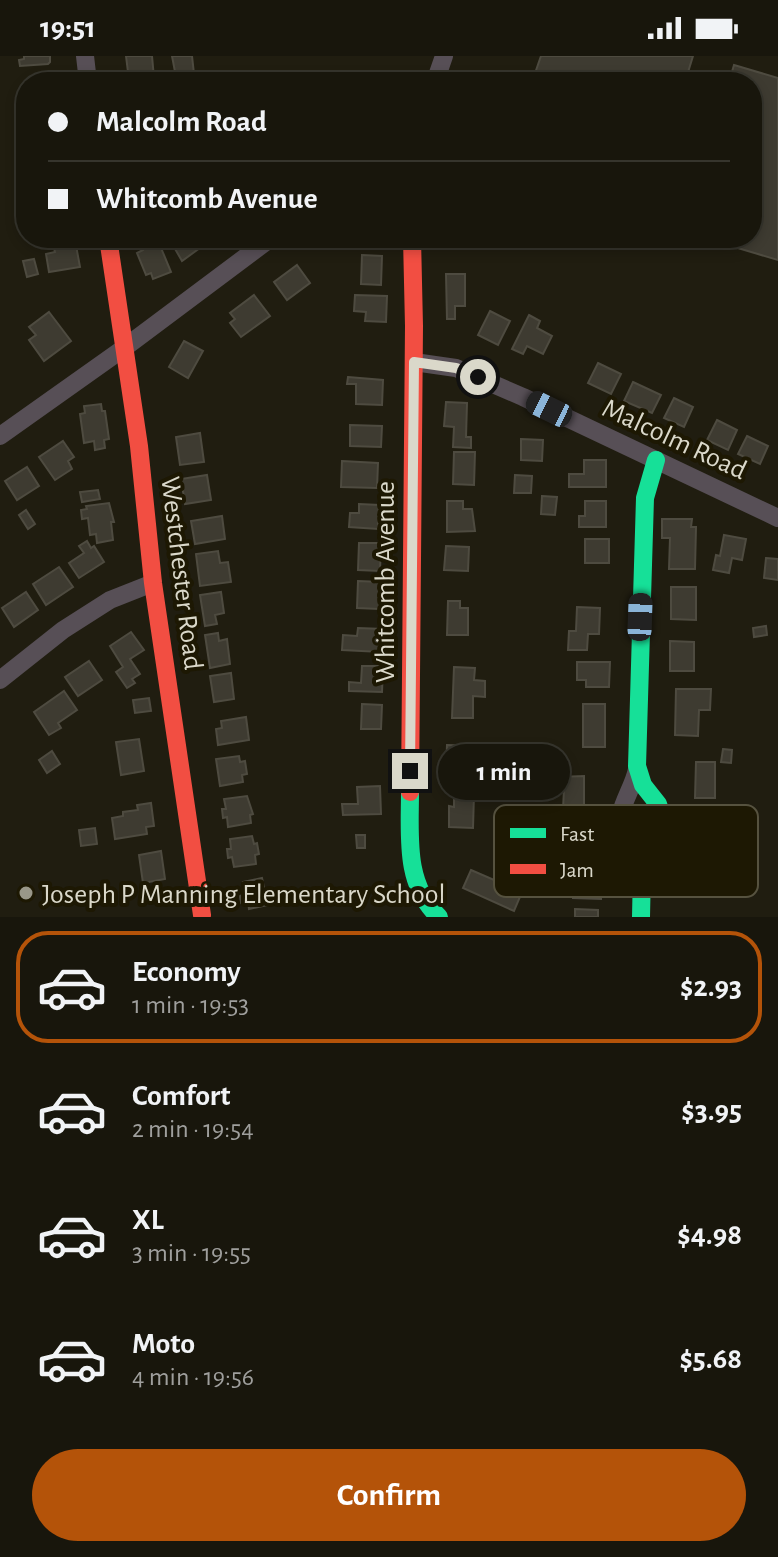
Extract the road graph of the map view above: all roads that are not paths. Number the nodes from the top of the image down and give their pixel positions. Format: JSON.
{"nodes":[{"id":1,"x":109,"y":248,"type":"edge"},
{"id":2,"x":258,"y":248,"type":"edge"},
{"id":3,"x":412,"y":248,"type":"edge"},
{"id":4,"x":124,"y":348,"type":"junction"},
{"id":5,"x":414,"y":362,"type":"junction"},
{"id":6,"x":0,"y":436,"type":"edge"},
{"id":7,"x":656,"y":460,"type":"junction"},
{"id":8,"x":778,"y":518,"type":"edge"},
{"id":9,"x":153,"y":583,"type":"junction"},
{"id":10,"x":0,"y":680,"type":"edge"},
{"id":11,"x":637,"y":766,"type":"junction"},
{"id":12,"x":624,"y":805,"type":"edge"},
{"id":13,"x":658,"y":805,"type":"edge"},
{"id":14,"x":641,"y":897,"type":"edge"},
{"id":15,"x":202,"y":915,"type":"dead end"},
{"id":16,"x":439,"y":917,"type":"edge"},
{"id":17,"x":641,"y":917,"type":"edge"}],
"edges":[{"from":1,"to":4,"type":"street","name":"Westchester Road"},
{"from":2,"to":4,"type":"street"},
{"from":3,"to":5,"type":"street","name":"Whitcomb Avenue"},
{"from":4,"to":6,"type":"street"},
{"from":4,"to":9,"type":"street","name":"Westchester Road"},
{"from":5,"to":7,"type":"street","name":"Malcolm Road"},
{"from":5,"to":16,"type":"street","name":"Whitcomb Avenue"},
{"from":7,"to":8,"type":"street","name":"Malcolm Road"},
{"from":7,"to":11,"type":"street"},
{"from":9,"to":10,"type":"street"},
{"from":9,"to":15,"type":"street","name":"Westchester Road"},
{"from":11,"to":12,"type":"street"},
{"from":11,"to":13,"type":"street"},
{"from":14,"to":17,"type":"street"}]}
